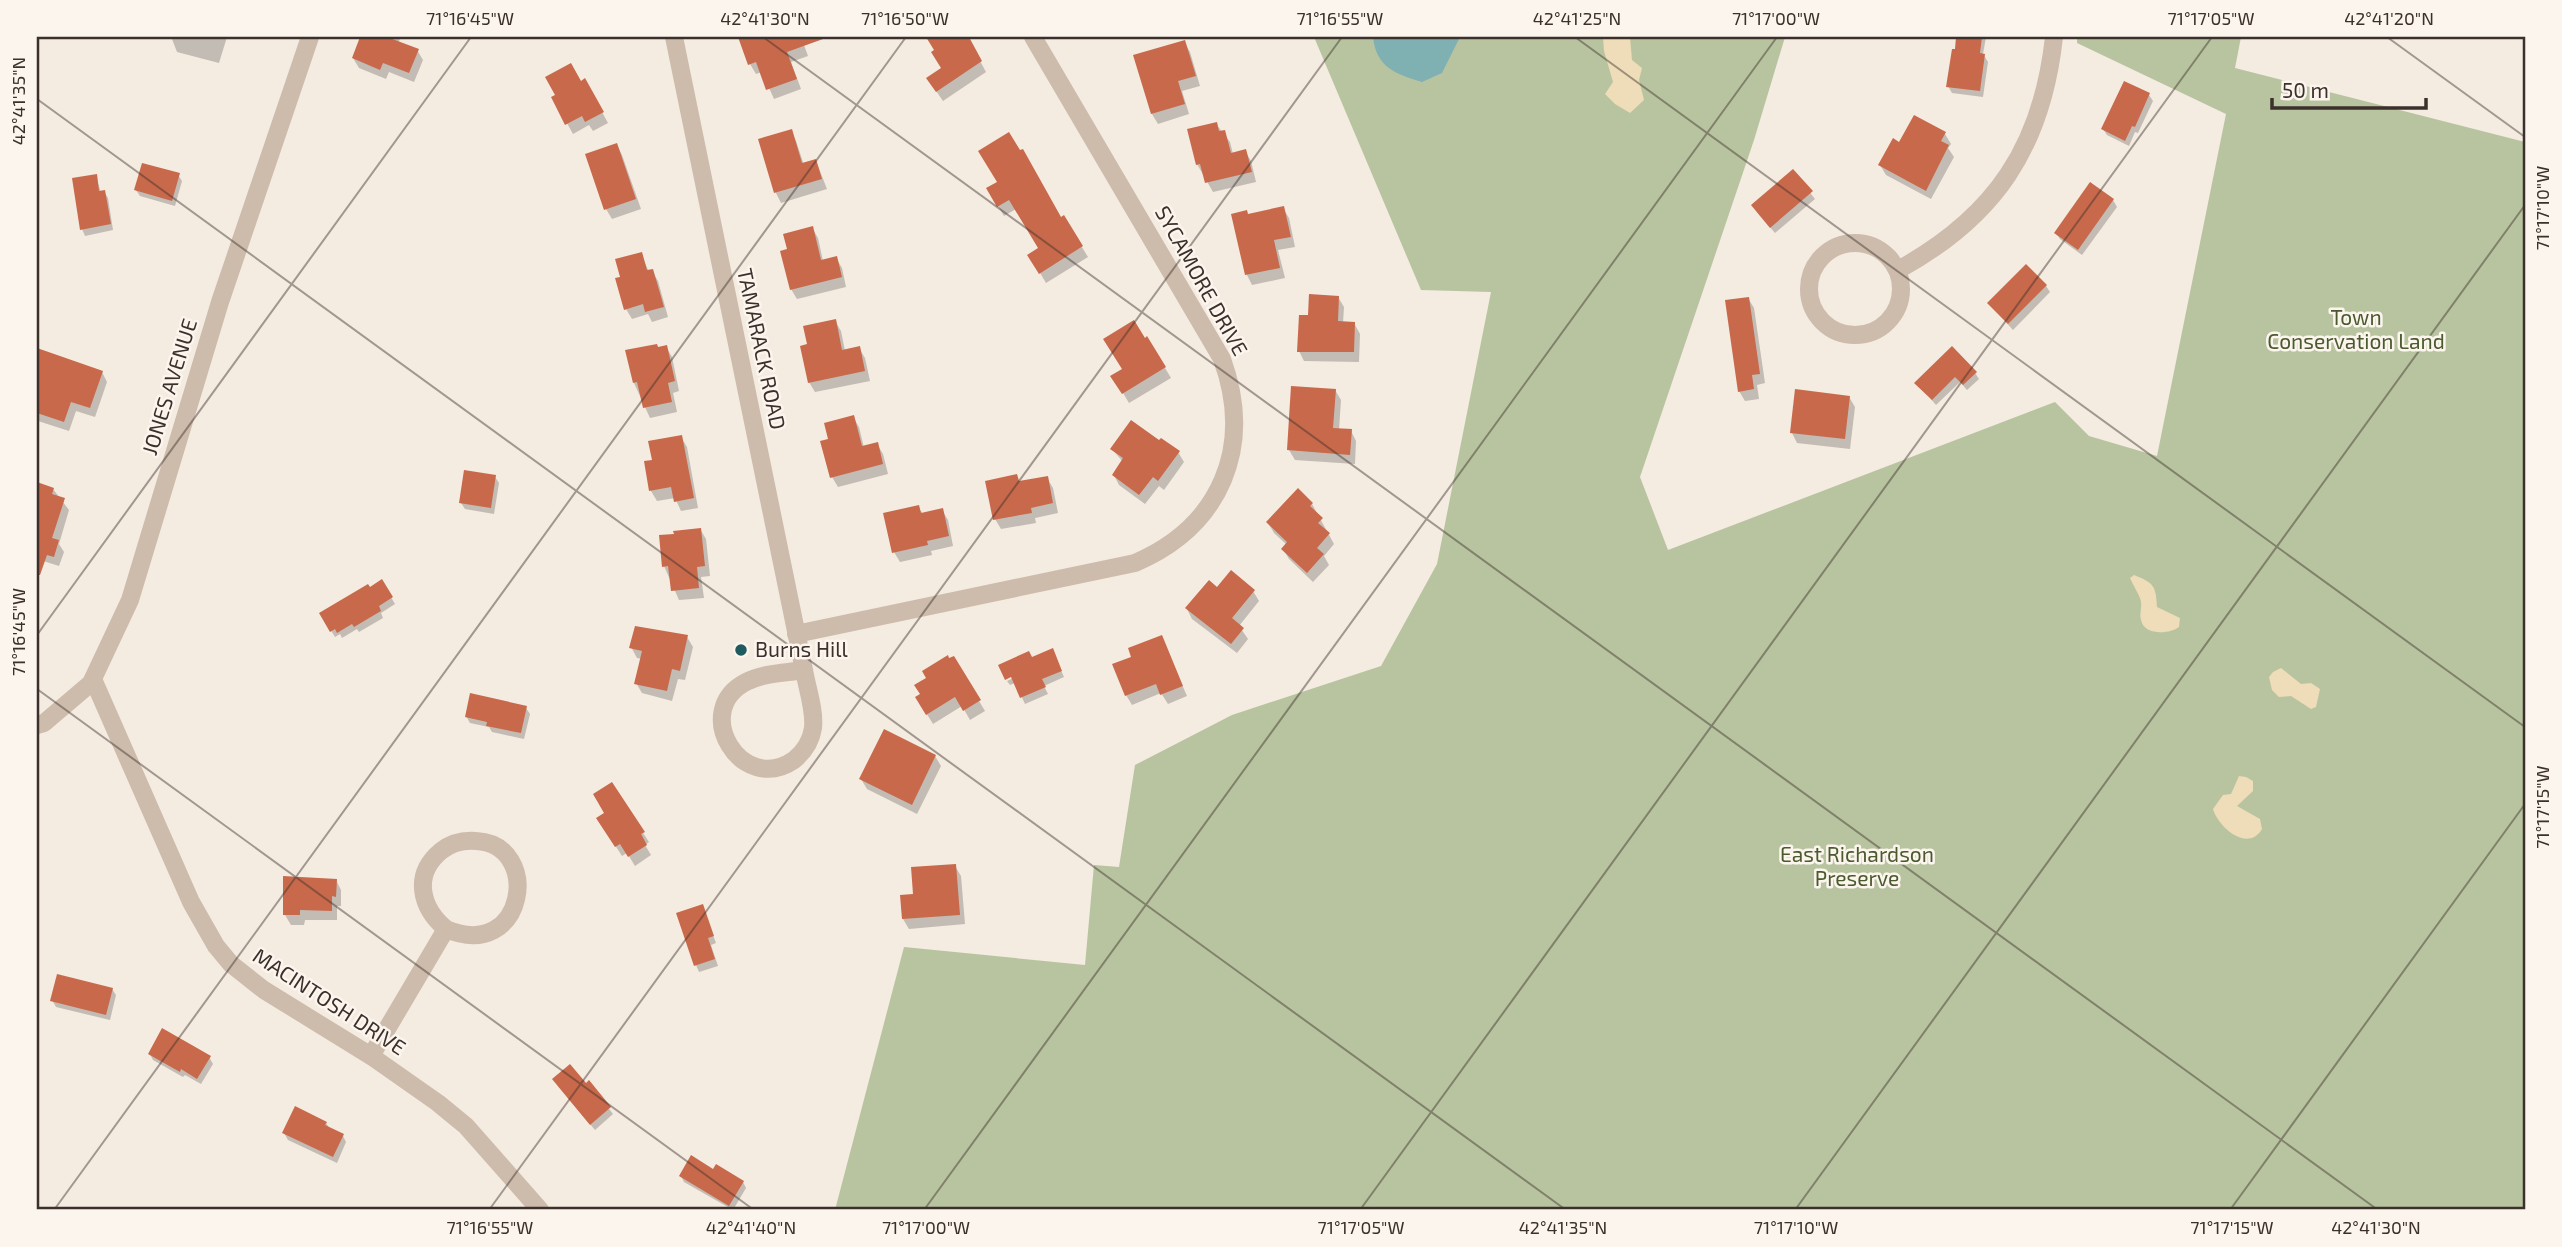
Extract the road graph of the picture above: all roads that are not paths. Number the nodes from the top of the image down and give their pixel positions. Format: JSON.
{"nodes":[{"id":1,"x":310,"y":37,"type":"edge"},
{"id":2,"x":674,"y":37,"type":"edge"},
{"id":3,"x":1034,"y":37,"type":"edge"},
{"id":4,"x":2054,"y":37,"type":"edge"},
{"id":5,"x":1898,"y":270,"type":"junction"},
{"id":6,"x":796,"y":634,"type":"junction"},
{"id":7,"x":804,"y":670,"type":"junction"},
{"id":8,"x":93,"y":679,"type":"junction"},
{"id":9,"x":37,"y":725,"type":"edge"},
{"id":10,"x":446,"y":929,"type":"junction"},
{"id":11,"x":371,"y":1056,"type":"junction"},
{"id":12,"x":540,"y":1210,"type":"edge"}],
"edges":[{"from":1,"to":8,"type":"street","name":"JONES AVENUE"},
{"from":2,"to":6,"type":"street","name":"TAMARACK ROAD"},
{"from":3,"to":6,"type":"street","name":"SYCAMORE DRIVE"},
{"from":4,"to":5,"type":"street"},
{"from":5,"to":5,"type":"street"},
{"from":6,"to":7,"type":"street","name":"TAMARACK ROAD"},
{"from":7,"to":7,"type":"street","name":"TAMARACK ROAD"},
{"from":8,"to":9,"type":"street","name":"JONES AVENUE"},
{"from":8,"to":11,"type":"street","name":"MACINTOSH DRIVE"},
{"from":10,"to":10,"type":"street"},
{"from":10,"to":11,"type":"street"},
{"from":11,"to":12,"type":"street","name":"MACINTOSH DRIVE"}]}
